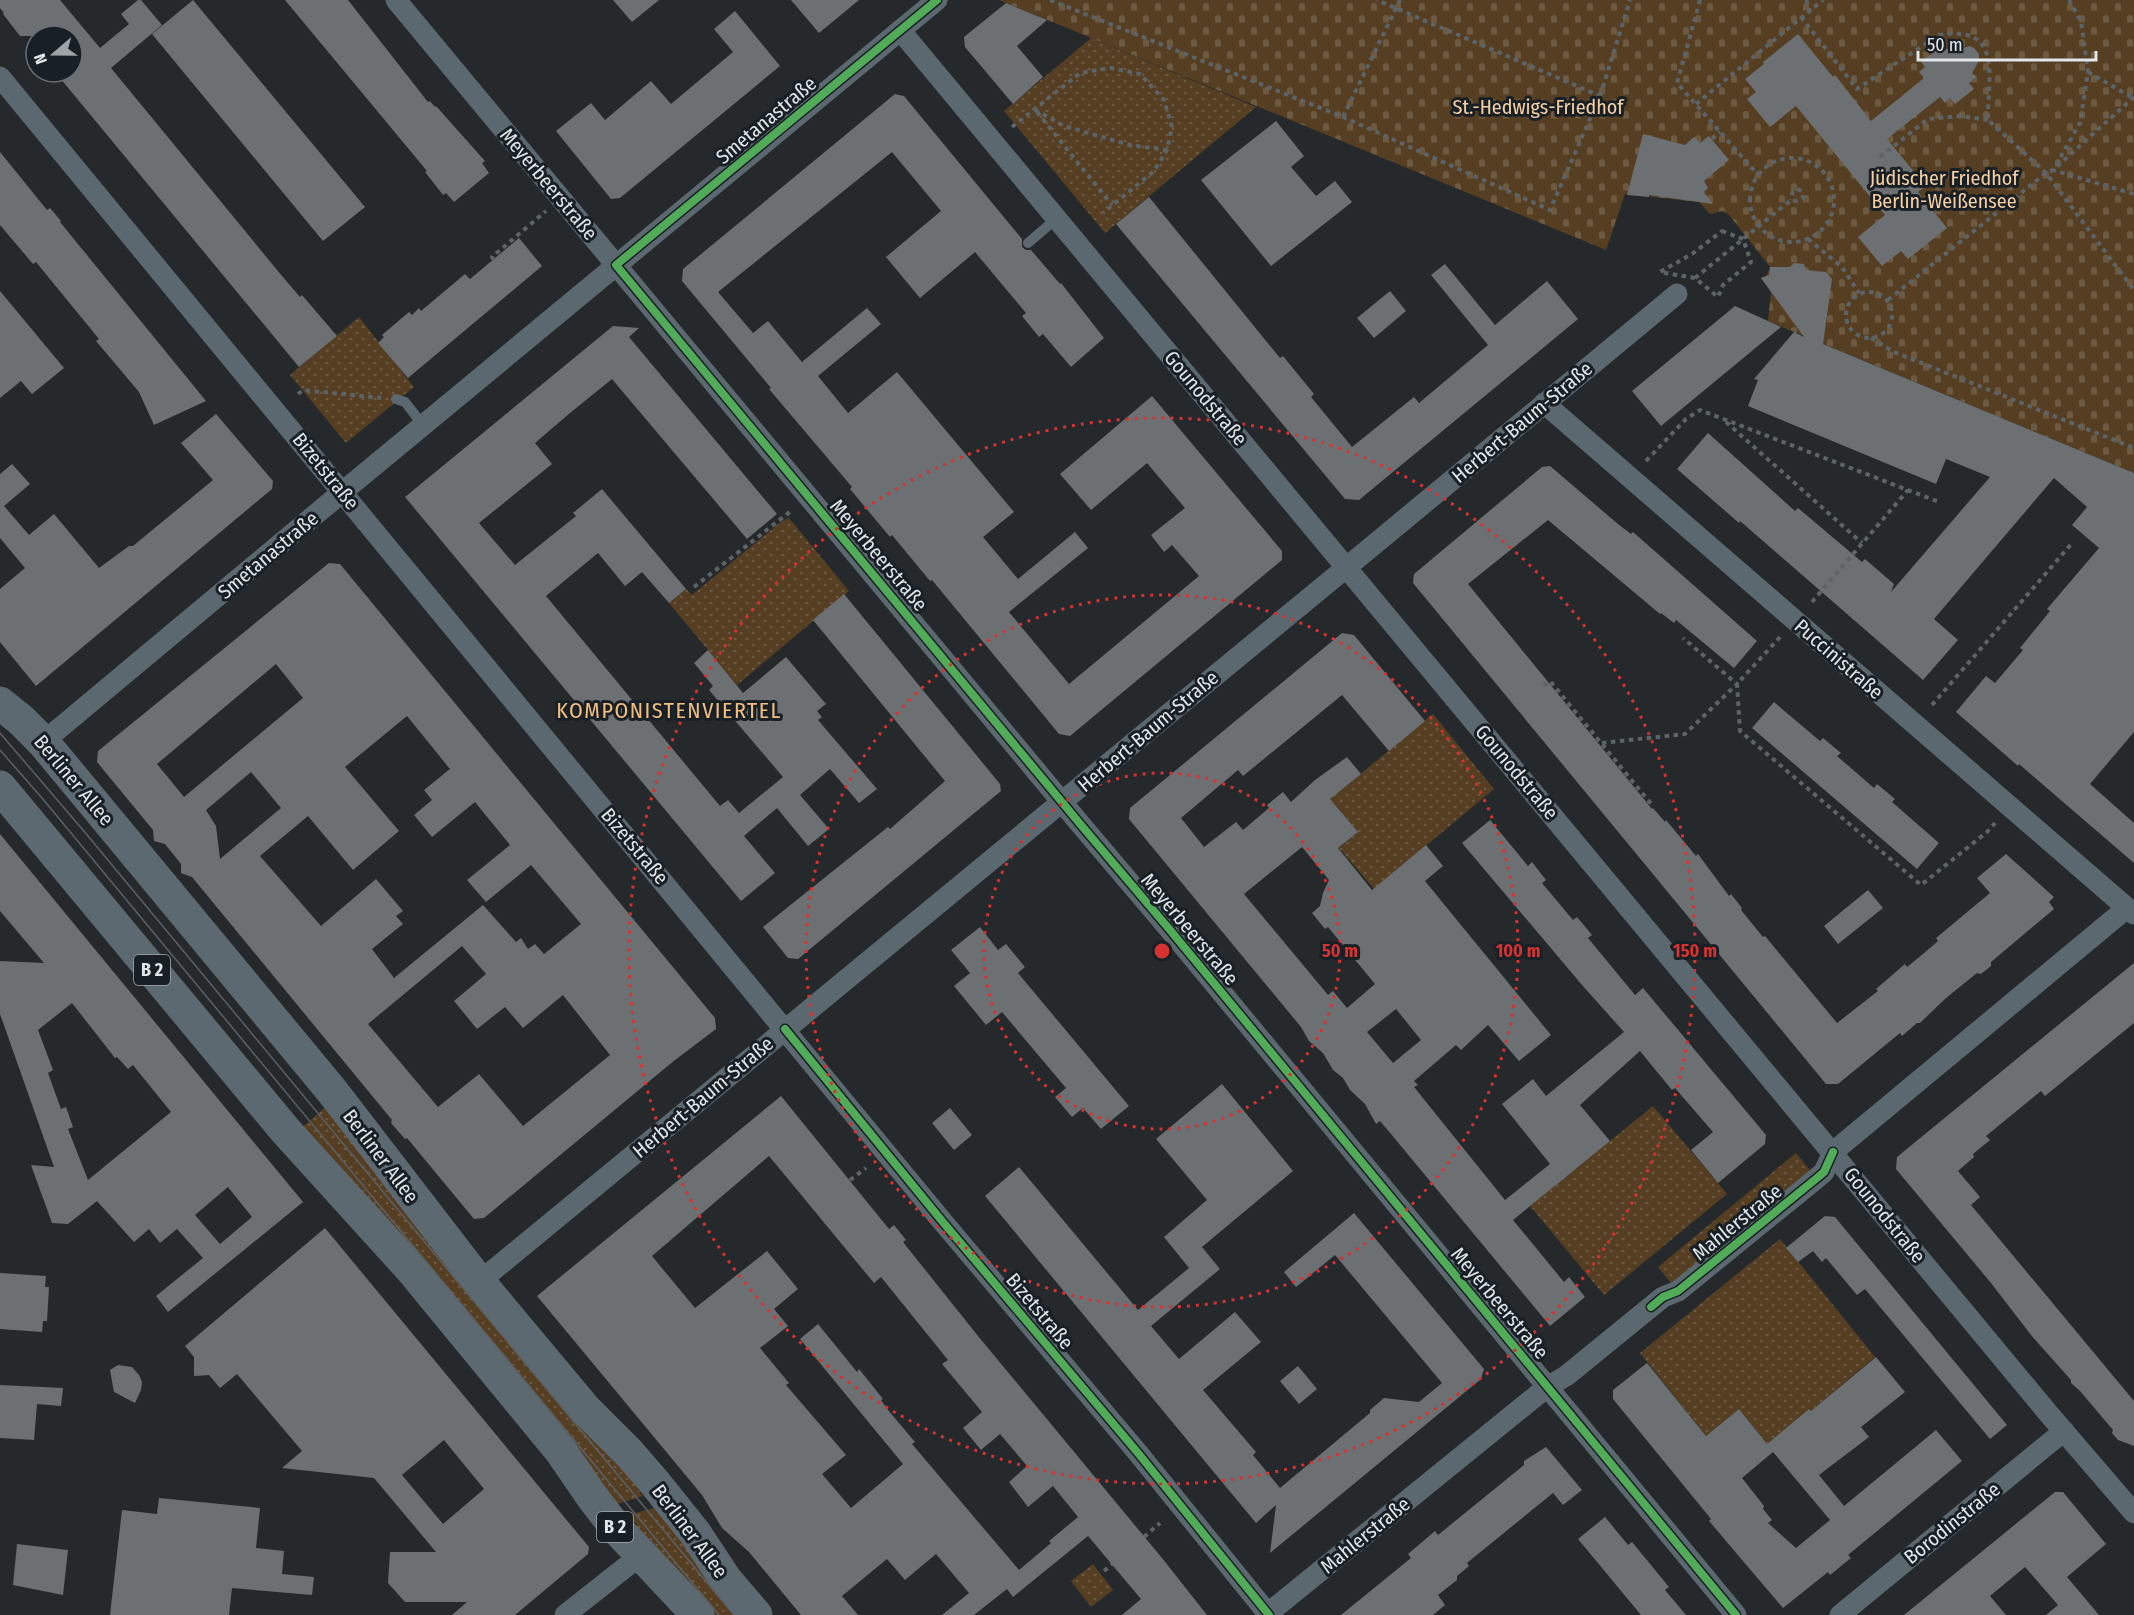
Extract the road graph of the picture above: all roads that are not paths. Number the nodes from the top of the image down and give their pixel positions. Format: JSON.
{"nodes":[{"id":1,"x":396,"y":0,"type":"edge"},
{"id":2,"x":937,"y":0,"type":"edge"},
{"id":3,"x":900,"y":30,"type":"junction"},
{"id":4,"x":0,"y":78,"type":"edge"},
{"id":5,"x":1057,"y":218,"type":"junction"},
{"id":6,"x":1028,"y":243,"type":"dead end"},
{"id":7,"x":616,"y":265,"type":"junction"},
{"id":8,"x":1677,"y":294,"type":"dead end"},
{"id":9,"x":396,"y":399,"type":"road end"},
{"id":10,"x":1544,"y":403,"type":"junction"},
{"id":11,"x":423,"y":425,"type":"junction"},
{"id":12,"x":343,"y":492,"type":"junction"},
{"id":13,"x":1347,"y":567,"type":"junction"},
{"id":14,"x":0,"y":704,"type":"edge"},
{"id":15,"x":43,"y":742,"type":"junction"},
{"id":16,"x":0,"y":787,"type":"edge"},
{"id":17,"x":1062,"y":802,"type":"junction"},
{"id":18,"x":2130,"y":911,"type":"edge"},
{"id":19,"x":785,"y":1029,"type":"junction"},
{"id":20,"x":1833,"y":1152,"type":"junction"},
{"id":21,"x":479,"y":1282,"type":"junction"},
{"id":22,"x":1547,"y":1387,"type":"junction"},
{"id":23,"x":2064,"y":1431,"type":"junction"},
{"id":24,"x":2134,"y":1513,"type":"edge"},
{"id":25,"x":640,"y":1555,"type":"junction"},
{"id":26,"x":564,"y":1615,"type":"edge"},
{"id":27,"x":698,"y":1615,"type":"edge"},
{"id":28,"x":756,"y":1615,"type":"edge"},
{"id":29,"x":1268,"y":1615,"type":"edge"},
{"id":30,"x":1736,"y":1615,"type":"edge"},
{"id":31,"x":1840,"y":1615,"type":"edge"}],
"edges":[{"from":1,"to":7,"type":"street","name":"Meyerbeerstraße"},
{"from":2,"to":3,"type":"street","name":"Smetanastraße"},
{"from":3,"to":5,"type":"street","name":"Gounodstraße"},
{"from":3,"to":7,"type":"street","name":"Smetanastraße"},
{"from":4,"to":12,"type":"street","name":"Bizetstraße"},
{"from":5,"to":6,"type":"lane"},
{"from":5,"to":13,"type":"street","name":"Gounodstraße"},
{"from":7,"to":11,"type":"street","name":"Smetanastraße"},
{"from":7,"to":17,"type":"street","name":"Meyerbeerstraße"},
{"from":8,"to":10,"type":"street","name":"Herbert-Baum-Straße"},
{"from":9,"to":11,"type":"lane"},
{"from":10,"to":13,"type":"street","name":"Herbert-Baum-Straße"},
{"from":10,"to":18,"type":"street","name":"Puccinistraße"},
{"from":11,"to":12,"type":"street","name":"Smetanastraße"},
{"from":12,"to":15,"type":"street","name":"Smetanastraße"},
{"from":12,"to":19,"type":"street","name":"Bizetstraße"},
{"from":13,"to":17,"type":"street","name":"Herbert-Baum-Straße"},
{"from":13,"to":20,"type":"street","name":"Gounodstraße"},
{"from":14,"to":15,"type":"main road","name":"Berliner Allee"},
{"from":15,"to":21,"type":"main road","name":"Berliner Allee"},
{"from":16,"to":25,"type":"main road","number":"B 2"},
{"from":17,"to":19,"type":"street","name":"Herbert-Baum-Straße"},
{"from":17,"to":22,"type":"street","name":"Meyerbeerstraße"},
{"from":18,"to":20,"type":"street","name":"Mahlerstraße"},
{"from":19,"to":21,"type":"street","name":"Herbert-Baum-Straße"},
{"from":19,"to":29,"type":"street","name":"Bizetstraße"},
{"from":20,"to":22,"type":"street","name":"Mahlerstraße"},
{"from":20,"to":23,"type":"street","name":"Gounodstraße"},
{"from":21,"to":28,"type":"main road","name":"Berliner Allee"},
{"from":22,"to":29,"type":"street","name":"Mahlerstraße"},
{"from":22,"to":30,"type":"street","name":"Meyerbeerstraße"},
{"from":23,"to":24,"type":"street","name":"Gounodstraße"},
{"from":23,"to":31,"type":"street","name":"Borodinstraße"},
{"from":25,"to":26,"type":"street"},
{"from":25,"to":27,"type":"main road","number":"B 2"}]}
